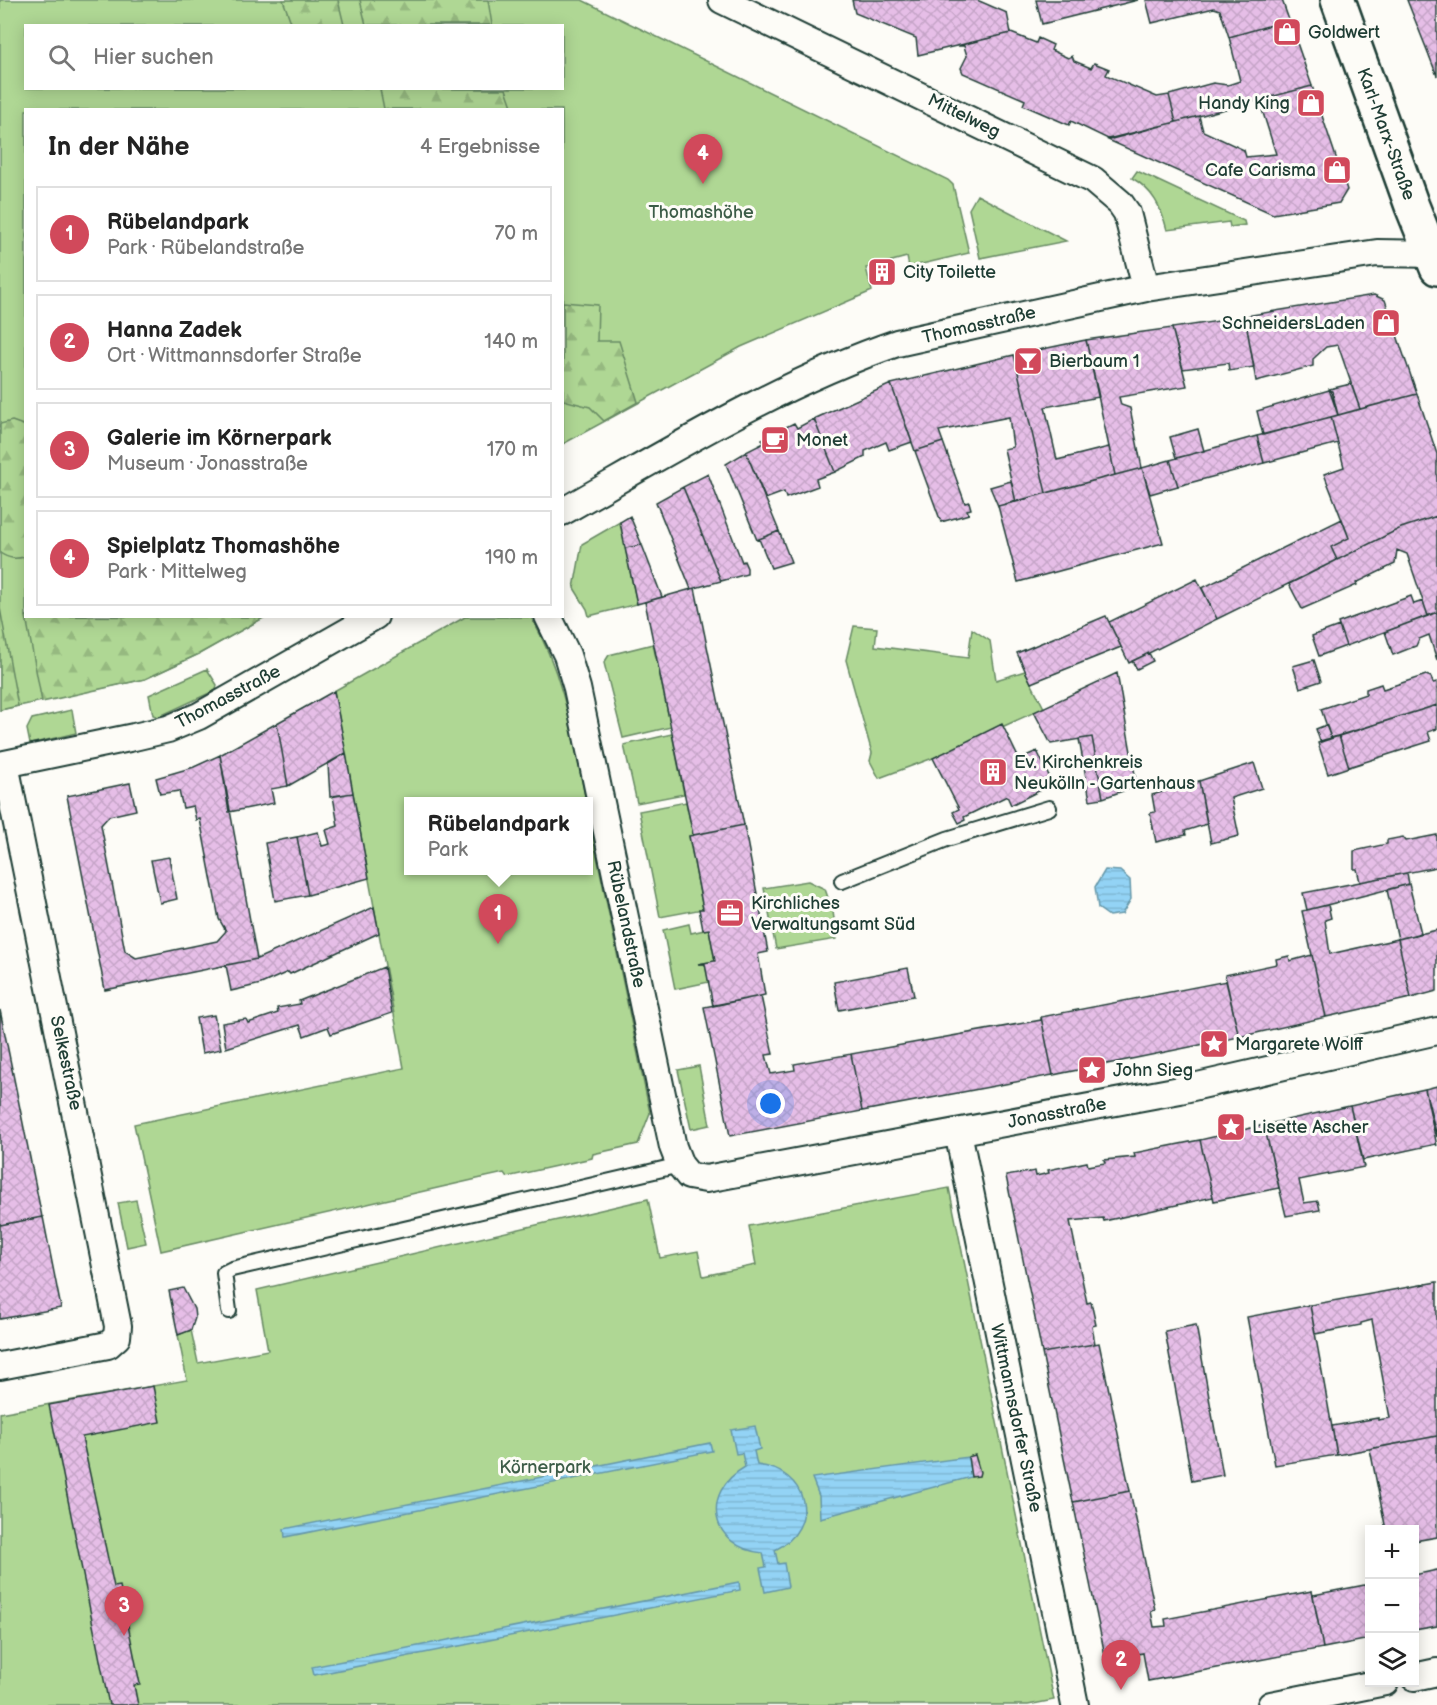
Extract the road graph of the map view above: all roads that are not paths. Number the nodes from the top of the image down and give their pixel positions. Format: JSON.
{"nodes":[{"id":1,"x":722,"y":0,"type":"edge"},
{"id":2,"x":1338,"y":0,"type":"edge"},
{"id":3,"x":1435,"y":259,"type":"edge"},
{"id":4,"x":1146,"y":288,"type":"junction"},
{"id":5,"x":564,"y":511,"type":"edge"},
{"id":6,"x":371,"y":618,"type":"edge"},
{"id":7,"x":549,"y":618,"type":"edge"},
{"id":8,"x":3,"y":765,"type":"edge"},
{"id":9,"x":1049,"y":808,"type":"dead end"},
{"id":10,"x":842,"y":881,"type":"dead end"},
{"id":11,"x":1437,"y":1031,"type":"edge"},
{"id":12,"x":958,"y":1132,"type":"junction"},
{"id":13,"x":680,"y":1165,"type":"junction"},
{"id":14,"x":229,"y":1311,"type":"dead end"},
{"id":15,"x":0,"y":1366,"type":"edge"},
{"id":16,"x":1437,"y":1672,"type":"edge"},
{"id":17,"x":1419,"y":1676,"type":"edge"},
{"id":18,"x":1365,"y":1687,"type":"edge"},
{"id":19,"x":1075,"y":1705,"type":"edge"},
{"id":20,"x":1271,"y":1705,"type":"edge"}],
"edges":[{"from":1,"to":4,"type":"street","name":"Mittelweg"},
{"from":2,"to":3,"type":"main road","name":"Karl-Marx-Straße"},
{"from":3,"to":4,"type":"street","name":"Thomasstraße"},
{"from":4,"to":5,"type":"street","name":"Thomasstraße"},
{"from":6,"to":8,"type":"street","name":"Thomasstraße"},
{"from":7,"to":13,"type":"street","name":"Rübelandstraße"},
{"from":8,"to":15,"type":"street","name":"Selkestraße"},
{"from":9,"to":10,"type":"lane"},
{"from":11,"to":12,"type":"street","name":"Jonasstraße"},
{"from":12,"to":13,"type":"street","name":"Jonasstraße"},
{"from":12,"to":19,"type":"street","name":"Wittmannsdorfer Straße"},
{"from":13,"to":14,"type":"lane"},
{"from":16,"to":17,"type":"street"},
{"from":18,"to":20,"type":"street"}]}
